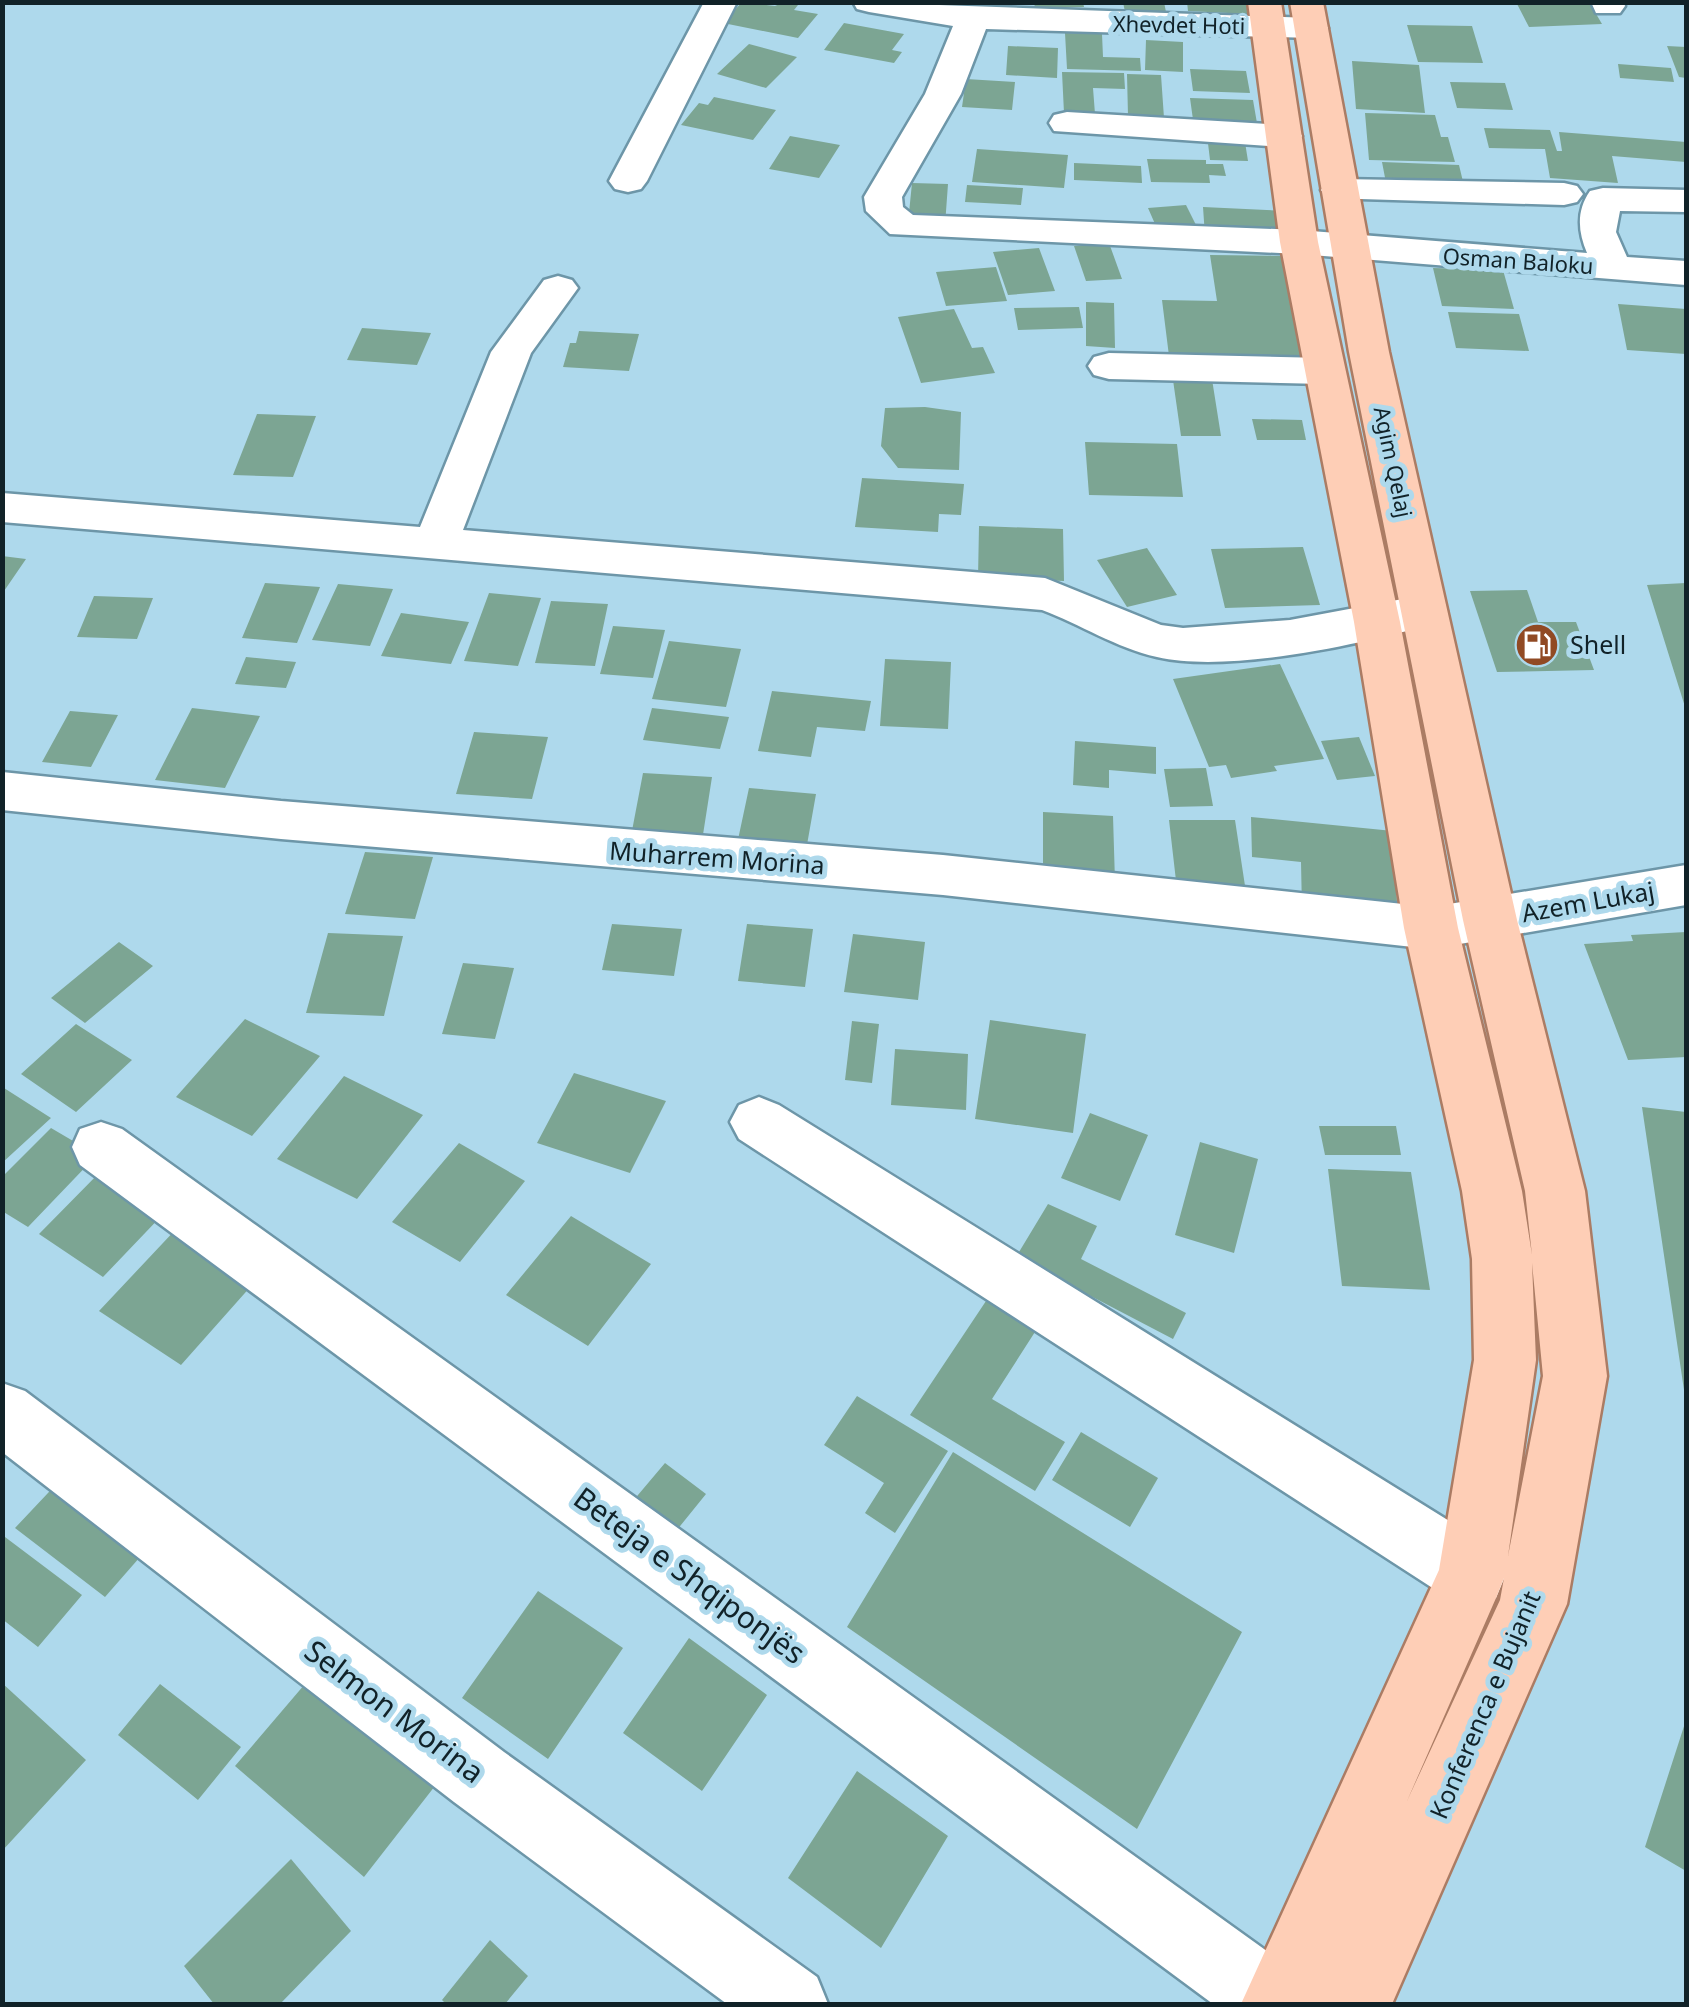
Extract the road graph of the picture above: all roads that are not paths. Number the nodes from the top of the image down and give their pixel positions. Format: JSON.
{"nodes":[{"id":1,"x":720,"y":2,"type":"edge"},
{"id":2,"x":869,"y":2,"type":"edge"},
{"id":3,"x":1287,"y":15,"type":"edge"},
{"id":4,"x":973,"y":19,"type":"junction"},
{"id":5,"x":1067,"y":123,"type":"dead end"},
{"id":6,"x":1284,"y":136,"type":"junction"},
{"id":7,"x":628,"y":181,"type":"dead end"},
{"id":8,"x":1340,"y":190,"type":"junction"},
{"id":9,"x":1564,"y":194,"type":"dead end"},
{"id":10,"x":1686,"y":201,"type":"edge"},
{"id":11,"x":1299,"y":242,"type":"junction"},
{"id":12,"x":1350,"y":249,"type":"junction"},
{"id":13,"x":1612,"y":268,"type":"junction"},
{"id":14,"x":1686,"y":273,"type":"edge"},
{"id":15,"x":558,"y":288,"type":"dead end"},
{"id":16,"x":1316,"y":322,"type":"junction"},
{"id":17,"x":1364,"y":326,"type":"junction"},
{"id":18,"x":1109,"y":366,"type":"dead end"},
{"id":19,"x":1324,"y":371,"type":"junction"},
{"id":20,"x":2,"y":507,"type":"edge"},
{"id":21,"x":436,"y":543,"type":"junction"},
{"id":22,"x":1424,"y":611,"type":"junction"},
{"id":23,"x":1377,"y":622,"type":"junction"},
{"id":24,"x":2,"y":791,"type":"edge"},
{"id":25,"x":1686,"y":885,"type":"edge"},
{"id":26,"x":1461,"y":924,"type":"junction"},
{"id":27,"x":759,"y":1122,"type":"dead end"},
{"id":28,"x":101,"y":1147,"type":"dead end"},
{"id":29,"x":2,"y":1413,"type":"edge"},
{"id":30,"x":1472,"y":1574,"type":"junction"},
{"id":31,"x":790,"y":2004,"type":"edge"},
{"id":32,"x":1277,"y":2004,"type":"edge"},
{"id":33,"x":1353,"y":2004,"type":"edge"}],
"edges":[{"from":1,"to":7,"type":"street"},
{"from":2,"to":4,"type":"street","name":"Xhevdet Hoti"},
{"from":3,"to":4,"type":"street","name":"Xhevdet Hoti"},
{"from":3,"to":6,"type":"main road","name":"Agim Qelaj"},
{"from":3,"to":8,"type":"main road","name":"Agim Qelaj"},
{"from":4,"to":11,"type":"street","name":"Osman Baloku"},
{"from":5,"to":6,"type":"street"},
{"from":6,"to":11,"type":"main road","name":"Agim Qelaj"},
{"from":8,"to":9,"type":"street"},
{"from":8,"to":12,"type":"main road","name":"Agim Qelaj"},
{"from":10,"to":13,"type":"street"},
{"from":11,"to":12,"type":"street","name":"Osman Baloku"},
{"from":11,"to":16,"type":"main road","name":"Agim Qelaj"},
{"from":12,"to":13,"type":"street","name":"Osman Baloku"},
{"from":12,"to":17,"type":"main road","name":"Agim Qelaj"},
{"from":13,"to":14,"type":"street","name":"Osman Baloku"},
{"from":15,"to":21,"type":"street"},
{"from":16,"to":17,"type":"main road"},
{"from":16,"to":19,"type":"main road","name":"Agim Qelaj"},
{"from":17,"to":22,"type":"main road","name":"Agim Qelaj"},
{"from":18,"to":19,"type":"street"},
{"from":19,"to":23,"type":"main road","name":"Agim Qelaj"},
{"from":20,"to":21,"type":"street"},
{"from":21,"to":23,"type":"street"},
{"from":22,"to":23,"type":"street"},
{"from":22,"to":26,"type":"main road","name":"Agim Qelaj"},
{"from":23,"to":26,"type":"main road","name":"Agim Qelaj"},
{"from":24,"to":26,"type":"street","name":"Muharrem Morina"},
{"from":25,"to":26,"type":"street","name":"Azem Lukaj"},
{"from":26,"to":30,"type":"main road"},
{"from":26,"to":33,"type":"main road","name":"Konferenca e Bujanit"},
{"from":27,"to":30,"type":"street"},
{"from":28,"to":32,"type":"street","name":"Beteja e Shqiponjës"},
{"from":29,"to":31,"type":"street","name":"Selmon Morina"},
{"from":30,"to":32,"type":"main road"}]}
